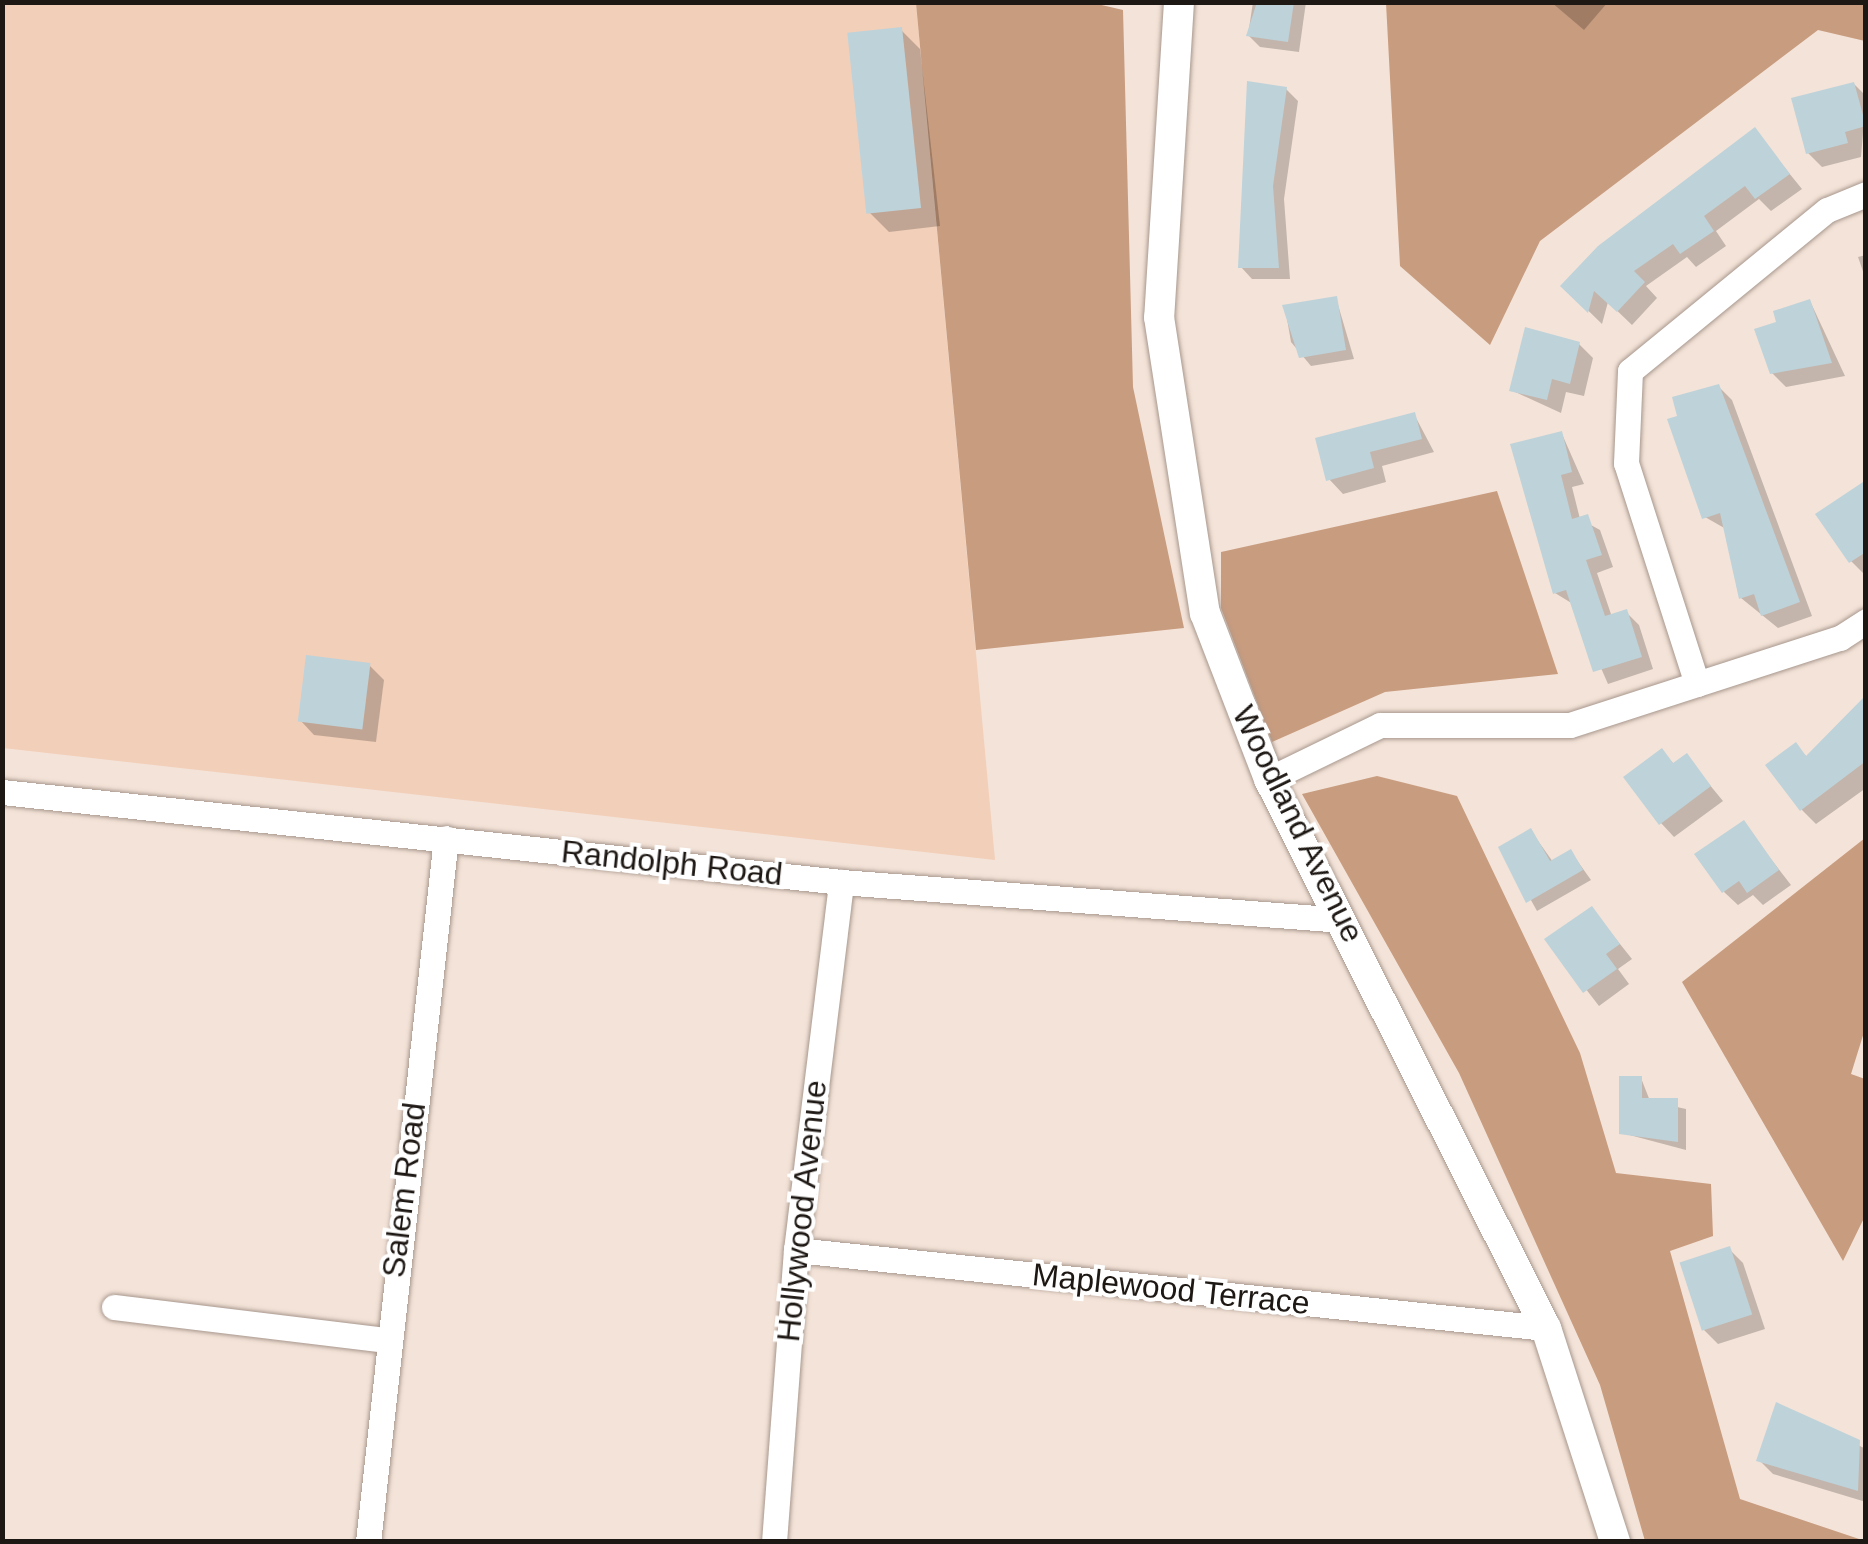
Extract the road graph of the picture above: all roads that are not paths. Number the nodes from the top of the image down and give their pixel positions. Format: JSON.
{"nodes":[{"id":1,"x":1179,"y":2,"type":"edge"},
{"id":2,"x":1866,"y":194,"type":"edge"},
{"id":3,"x":1866,"y":621,"type":"edge"},
{"id":4,"x":1697,"y":684,"type":"junction"},
{"id":5,"x":1269,"y":779,"type":"junction"},
{"id":6,"x":2,"y":792,"type":"edge"},
{"id":7,"x":446,"y":838,"type":"junction"},
{"id":8,"x":842,"y":882,"type":"junction"},
{"id":9,"x":1343,"y":920,"type":"junction"},
{"id":10,"x":796,"y":1250,"type":"junction"},
{"id":11,"x":114,"y":1307,"type":"dead end"},
{"id":12,"x":1546,"y":1328,"type":"junction"},
{"id":13,"x":386,"y":1340,"type":"junction"},
{"id":14,"x":368,"y":1542,"type":"edge"},
{"id":15,"x":774,"y":1542,"type":"edge"},
{"id":16,"x":1616,"y":1542,"type":"edge"}],
"edges":[{"from":1,"to":5,"type":"street","name":"Woodland Avenue"},
{"from":2,"to":4,"type":"street"},
{"from":3,"to":4,"type":"street"},
{"from":4,"to":5,"type":"street"},
{"from":5,"to":9,"type":"street","name":"Woodland Avenue"},
{"from":6,"to":7,"type":"street","name":"Randolph Road"},
{"from":7,"to":8,"type":"street","name":"Randolph Road"},
{"from":7,"to":13,"type":"street","name":"Salem Road"},
{"from":8,"to":9,"type":"street","name":"Randolph Road"},
{"from":8,"to":10,"type":"street","name":"Hollywood Avenue"},
{"from":9,"to":12,"type":"street","name":"Woodland Avenue"},
{"from":10,"to":12,"type":"street","name":"Maplewood Terrace"},
{"from":10,"to":15,"type":"street","name":"Hollywood Avenue"},
{"from":11,"to":13,"type":"street"},
{"from":12,"to":16,"type":"street","name":"Woodland Avenue"},
{"from":13,"to":14,"type":"street","name":"Salem Road"}]}
